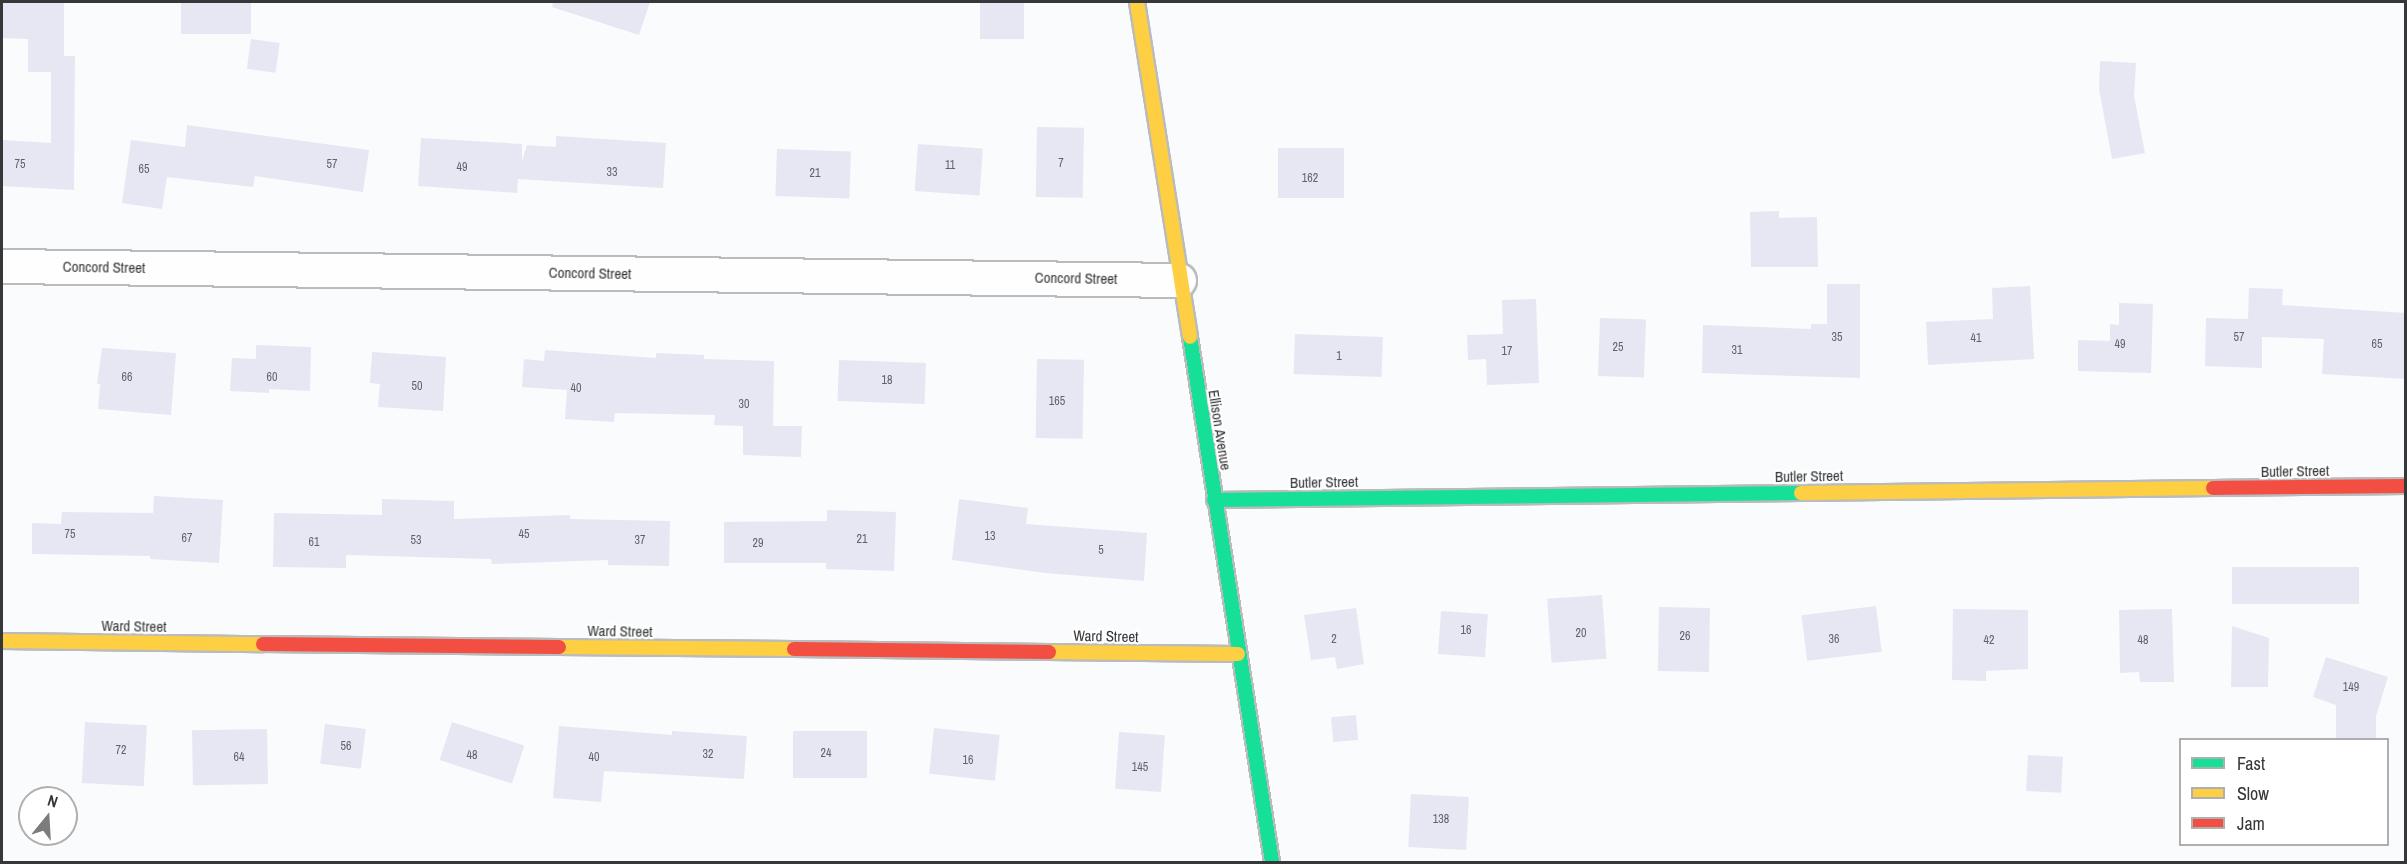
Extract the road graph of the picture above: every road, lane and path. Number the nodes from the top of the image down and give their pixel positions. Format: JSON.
{"nodes":[{"id":1,"x":1137,"y":2,"type":"edge"},
{"id":2,"x":2,"y":266,"type":"edge"},
{"id":3,"x":1179,"y":280,"type":"junction"},
{"id":4,"x":2406,"y":486,"type":"edge"},
{"id":5,"x":1214,"y":500,"type":"junction"},
{"id":6,"x":2,"y":640,"type":"edge"},
{"id":7,"x":1238,"y":654,"type":"junction"},
{"id":8,"x":1272,"y":862,"type":"edge"}],
"edges":[{"from":1,"to":3,"type":"street","name":"Ellison Avenue"},
{"from":2,"to":3,"type":"street","name":"Concord Street"},
{"from":3,"to":5,"type":"street","name":"Ellison Avenue"},
{"from":4,"to":5,"type":"street","name":"Butler Street"},
{"from":5,"to":7,"type":"street","name":"Ellison Avenue"},
{"from":6,"to":7,"type":"street","name":"Ward Street"},
{"from":7,"to":8,"type":"street","name":"Ellison Avenue"}]}
